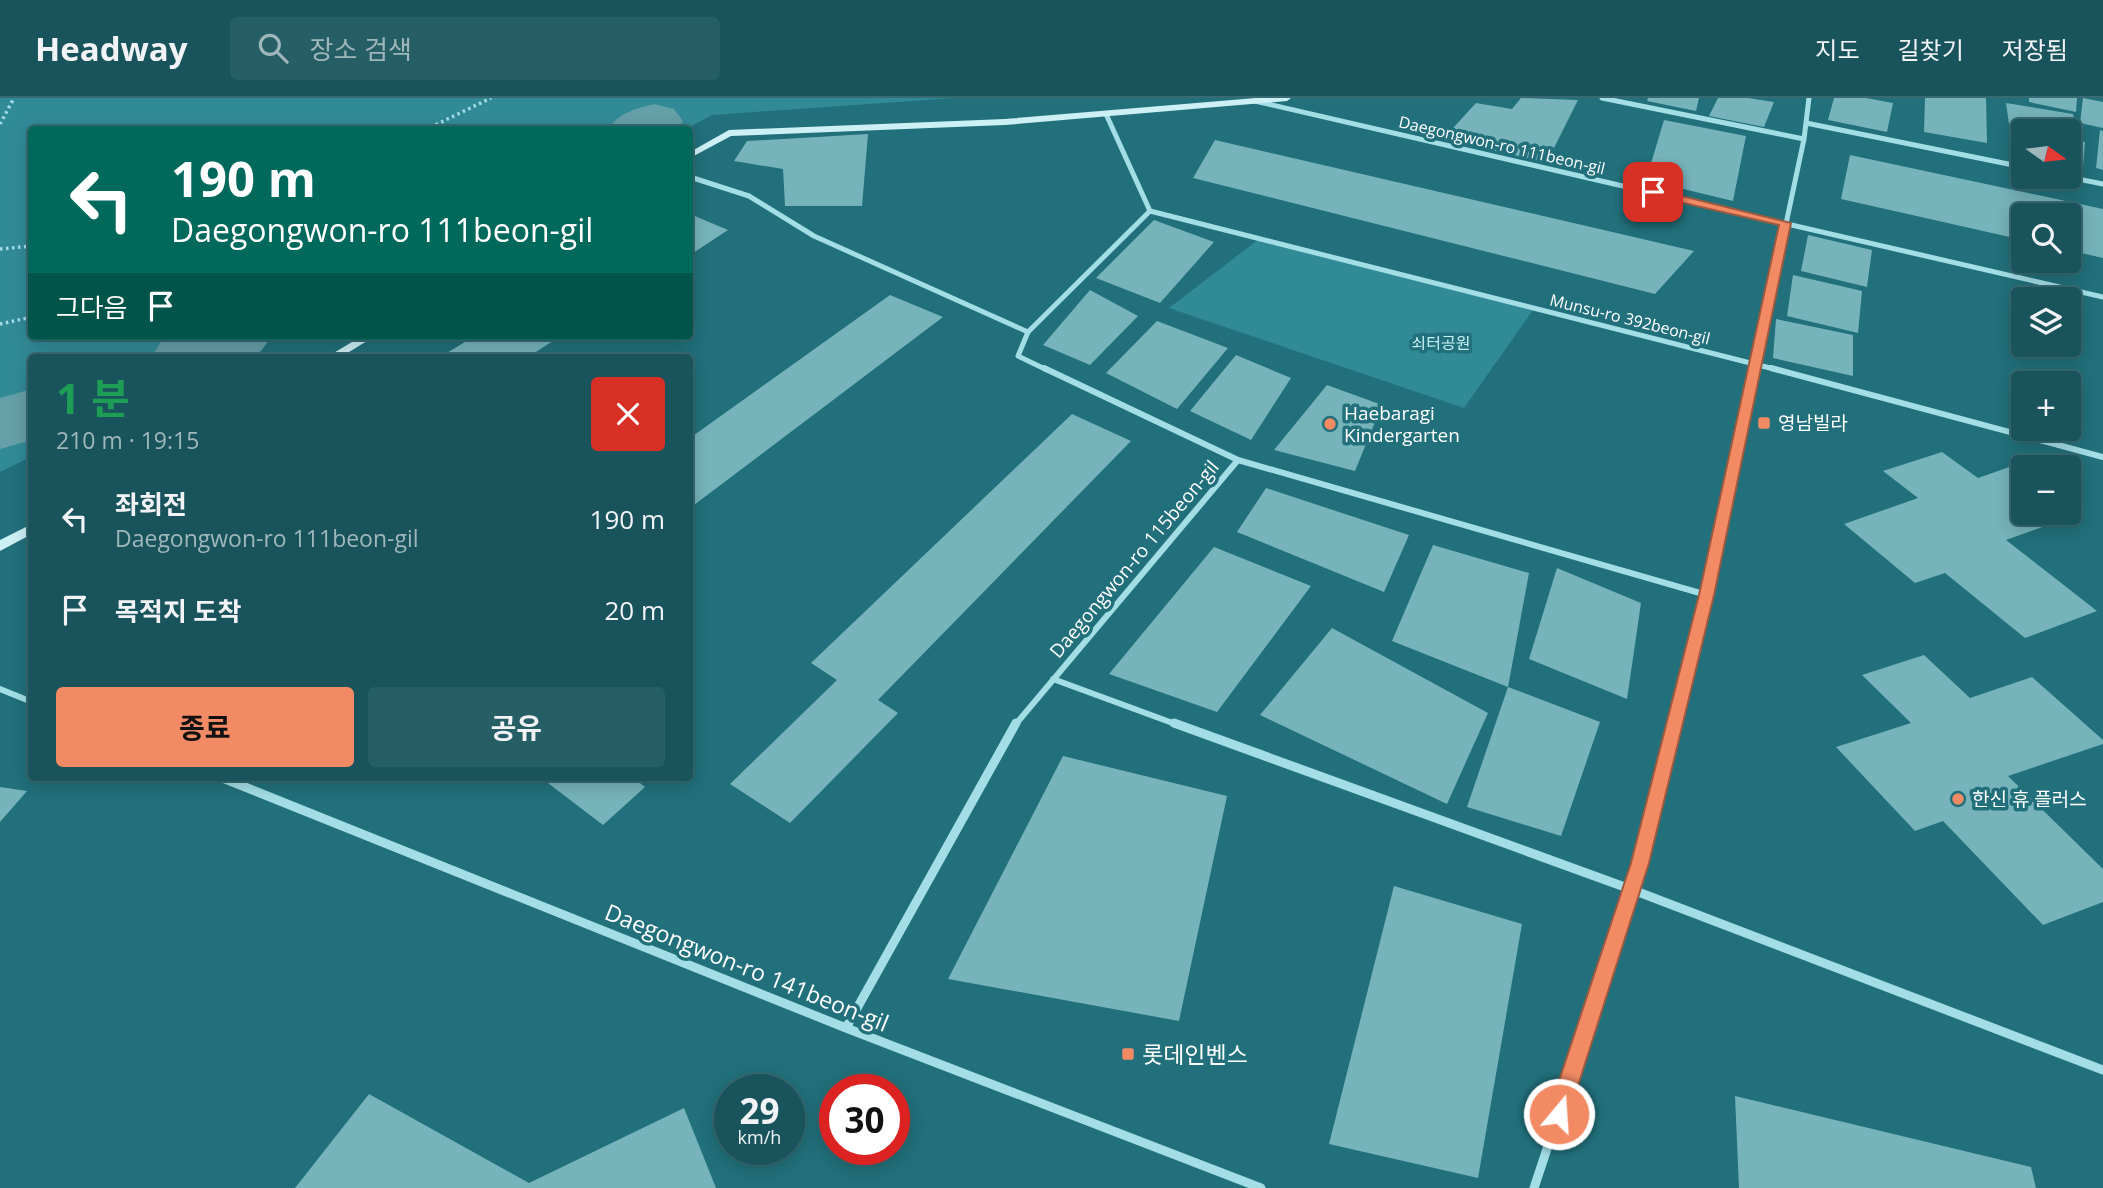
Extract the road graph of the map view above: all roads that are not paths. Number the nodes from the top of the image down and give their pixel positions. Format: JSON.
{"nodes":[{"id":1,"x":1287,"y":98,"type":"edge"},
{"id":2,"x":1602,"y":98,"type":"edge"},
{"id":3,"x":1809,"y":98,"type":"edge"},
{"id":4,"x":1254,"y":101,"type":"junction"},
{"id":5,"x":1106,"y":114,"type":"junction"},
{"id":6,"x":1806,"y":123,"type":"junction"},
{"id":7,"x":1804,"y":139,"type":"junction"},
{"id":8,"x":693,"y":153,"type":"edge"},
{"id":9,"x":2011,"y":165,"type":"edge"},
{"id":10,"x":693,"y":178,"type":"edge"},
{"id":11,"x":2081,"y":180,"type":"edge"},
{"id":12,"x":2103,"y":184,"type":"edge"},
{"id":13,"x":1150,"y":211,"type":"junction"},
{"id":14,"x":1785,"y":223,"type":"junction"},
{"id":15,"x":2103,"y":297,"type":"edge"},
{"id":16,"x":1028,"y":332,"type":"junction"},
{"id":17,"x":363,"y":340,"type":"edge"},
{"id":18,"x":338,"y":354,"type":"edge"},
{"id":19,"x":1756,"y":364,"type":"junction"},
{"id":20,"x":2103,"y":457,"type":"edge"},
{"id":21,"x":1238,"y":460,"type":"junction"},
{"id":22,"x":28,"y":530,"type":"edge"},
{"id":23,"x":0,"y":546,"type":"edge"},
{"id":24,"x":1707,"y":595,"type":"junction"},
{"id":25,"x":1053,"y":679,"type":"junction"},
{"id":26,"x":0,"y":689,"type":"edge"},
{"id":27,"x":28,"y":700,"type":"edge"},
{"id":28,"x":230,"y":781,"type":"edge"},
{"id":29,"x":1633,"y":890,"type":"junction"},
{"id":30,"x":846,"y":1027,"type":"junction"},
{"id":31,"x":2103,"y":1070,"type":"edge"},
{"id":32,"x":1261,"y":1188,"type":"edge"},
{"id":33,"x":1534,"y":1188,"type":"edge"}],
"edges":[{"from":1,"to":4,"type":"street"},
{"from":2,"to":7,"type":"street"},
{"from":3,"to":6,"type":"street"},
{"from":4,"to":5,"type":"street"},
{"from":4,"to":14,"type":"street","name":"Daegongwon-ro 111beon-gil"},
{"from":5,"to":8,"type":"street"},
{"from":5,"to":13,"type":"street"},
{"from":6,"to":7,"type":"street"},
{"from":6,"to":9,"type":"street"},
{"from":7,"to":14,"type":"street"},
{"from":10,"to":16,"type":"street"},
{"from":11,"to":12,"type":"street"},
{"from":13,"to":16,"type":"street"},
{"from":13,"to":19,"type":"street","name":"Munsu-ro 392beon-gil"},
{"from":14,"to":15,"type":"street","name":"Daegongwon-ro 111beon-gil"},
{"from":14,"to":19,"type":"street"},
{"from":16,"to":21,"type":"street","name":"Daegongwon-ro 115beon-gil"},
{"from":17,"to":18,"type":"street"},
{"from":19,"to":20,"type":"street","name":"Munsu-ro 392beon-gil"},
{"from":19,"to":24,"type":"street"},
{"from":21,"to":24,"type":"street"},
{"from":21,"to":25,"type":"street","name":"Daegongwon-ro 115beon-gil"},
{"from":22,"to":23,"type":"street"},
{"from":24,"to":29,"type":"street"},
{"from":25,"to":29,"type":"street","name":"Daegongwon-ro 115beon-gil"},
{"from":25,"to":30,"type":"street","name":"Daegongwon-ro 115beon-gil"},
{"from":26,"to":27,"type":"street"},
{"from":28,"to":30,"type":"street","name":"Daegongwon-ro 141beon-gil"},
{"from":29,"to":31,"type":"street","name":"Daegongwon-ro 115beon-gil"},
{"from":29,"to":33,"type":"street"},
{"from":30,"to":32,"type":"street","name":"Daegongwon-ro 141beon-gil"}]}
